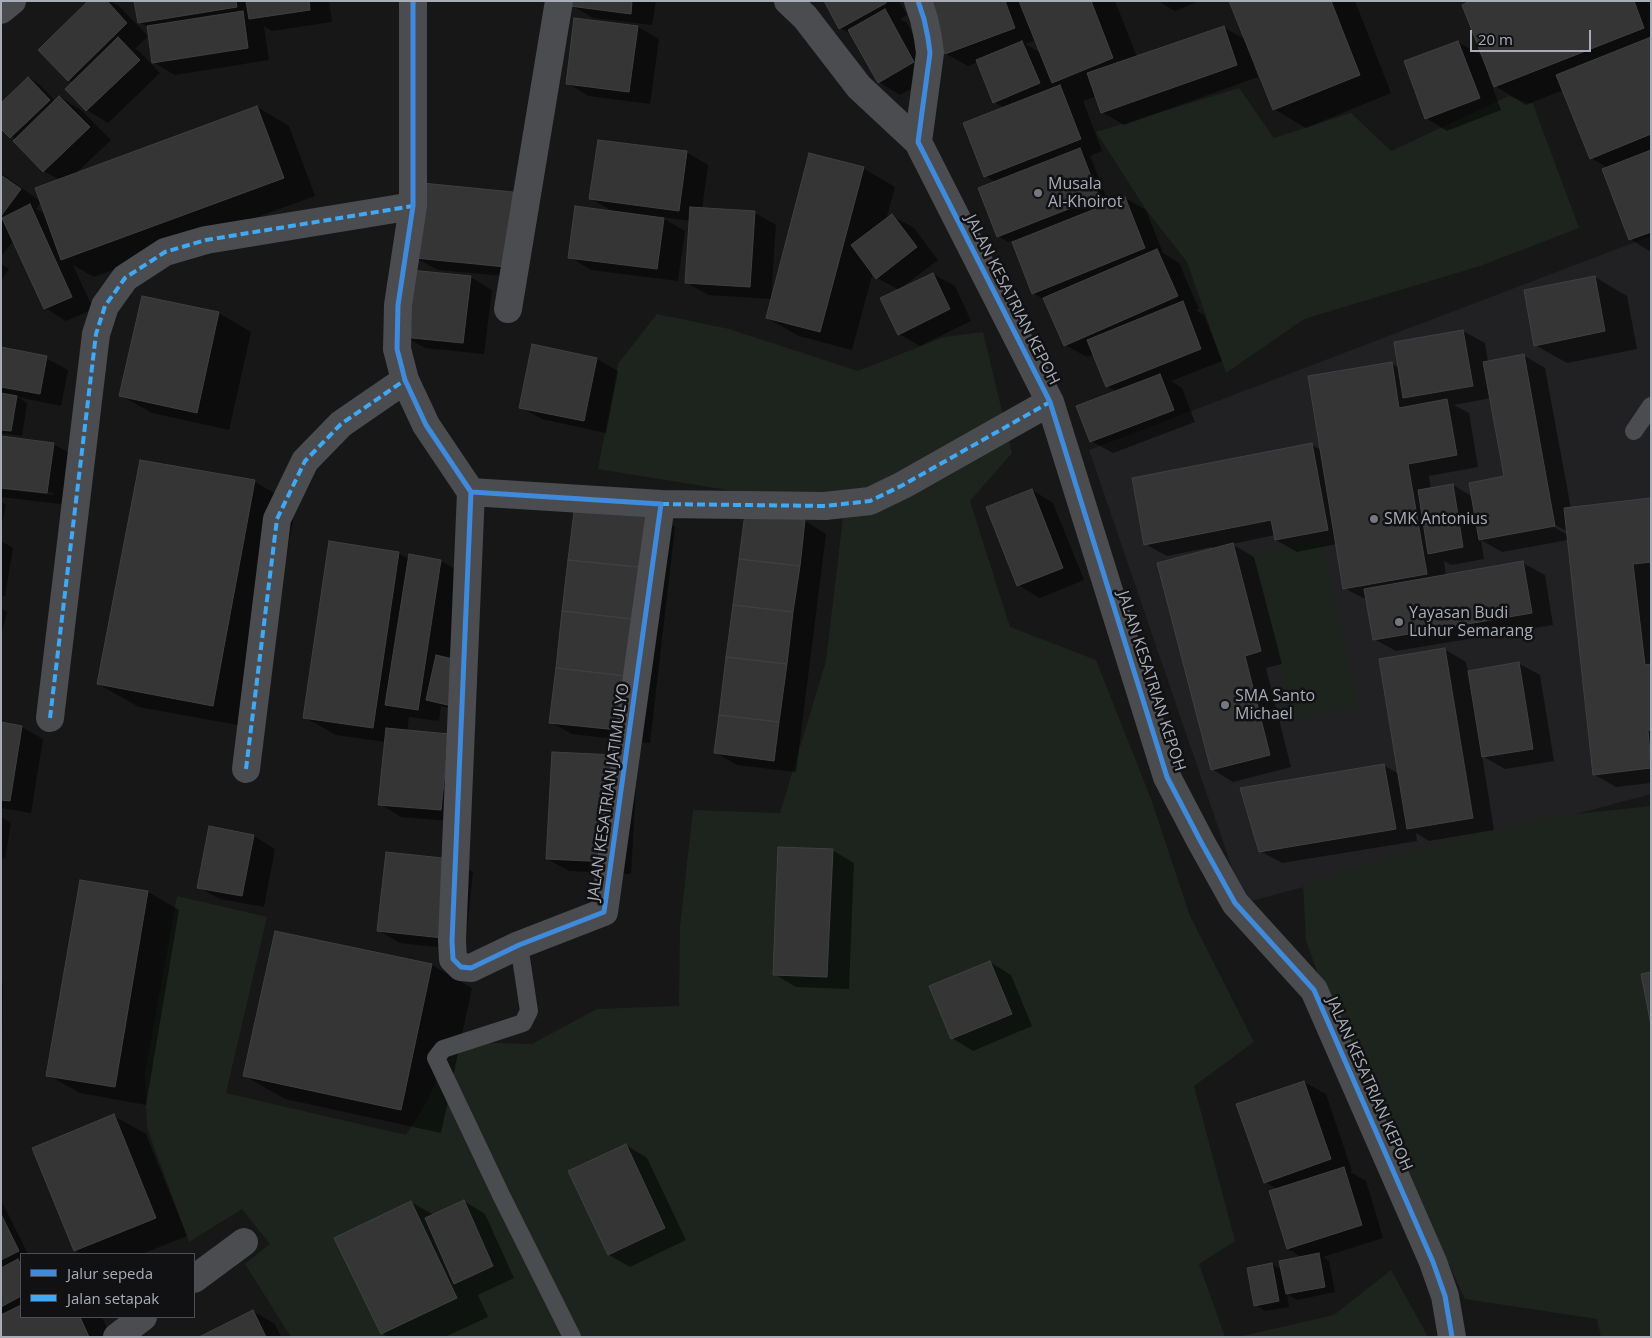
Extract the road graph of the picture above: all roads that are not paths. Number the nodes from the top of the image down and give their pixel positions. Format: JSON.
{"nodes":[{"id":1,"x":12,"y":1,"type":"edge"},
{"id":2,"x":413,"y":1,"type":"edge"},
{"id":3,"x":559,"y":1,"type":"edge"},
{"id":4,"x":788,"y":1,"type":"edge"},
{"id":5,"x":918,"y":1,"type":"edge"},
{"id":6,"x":1,"y":10,"type":"edge"},
{"id":7,"x":918,"y":142,"type":"junction"},
{"id":8,"x":413,"y":206,"type":"junction"},
{"id":9,"x":508,"y":309,"type":"dead end"},
{"id":10,"x":405,"y":380,"type":"junction"},
{"id":11,"x":1050,"y":402,"type":"junction"},
{"id":12,"x":1651,"y":406,"type":"edge"},
{"id":13,"x":1634,"y":430,"type":"dead end"},
{"id":14,"x":471,"y":492,"type":"junction"},
{"id":15,"x":661,"y":504,"type":"junction"},
{"id":16,"x":50,"y":718,"type":"dead end"},
{"id":17,"x":246,"y":769,"type":"dead end"},
{"id":18,"x":520,"y":945,"type":"junction"},
{"id":19,"x":244,"y":1242,"type":"dead end"},
{"id":20,"x":195,"y":1278,"type":"edge"},
{"id":21,"x":142,"y":1318,"type":"edge"},
{"id":22,"x":117,"y":1337,"type":"edge"},
{"id":23,"x":572,"y":1337,"type":"edge"},
{"id":24,"x":1452,"y":1337,"type":"edge"}],
"edges":[{"from":1,"to":6,"type":"street"},
{"from":2,"to":8,"type":"street"},
{"from":3,"to":9,"type":"street"},
{"from":4,"to":7,"type":"street"},
{"from":5,"to":7,"type":"street"},
{"from":7,"to":11,"type":"street","name":"JALAN KESATRIAN KEPOH"},
{"from":8,"to":10,"type":"street"},
{"from":8,"to":16,"type":"street"},
{"from":10,"to":14,"type":"street"},
{"from":10,"to":17,"type":"street"},
{"from":11,"to":15,"type":"street"},
{"from":11,"to":24,"type":"street","name":"JALAN KESATRIAN KEPOH"},
{"from":12,"to":13,"type":"lane"},
{"from":14,"to":15,"type":"street"},
{"from":14,"to":18,"type":"street","name":"JALAN KESATRIAN JATIMULYO"},
{"from":15,"to":18,"type":"street","name":"JALAN KESATRIAN JATIMULYO"},
{"from":18,"to":23,"type":"lane"},
{"from":19,"to":20,"type":"street"},
{"from":21,"to":22,"type":"street"}]}
